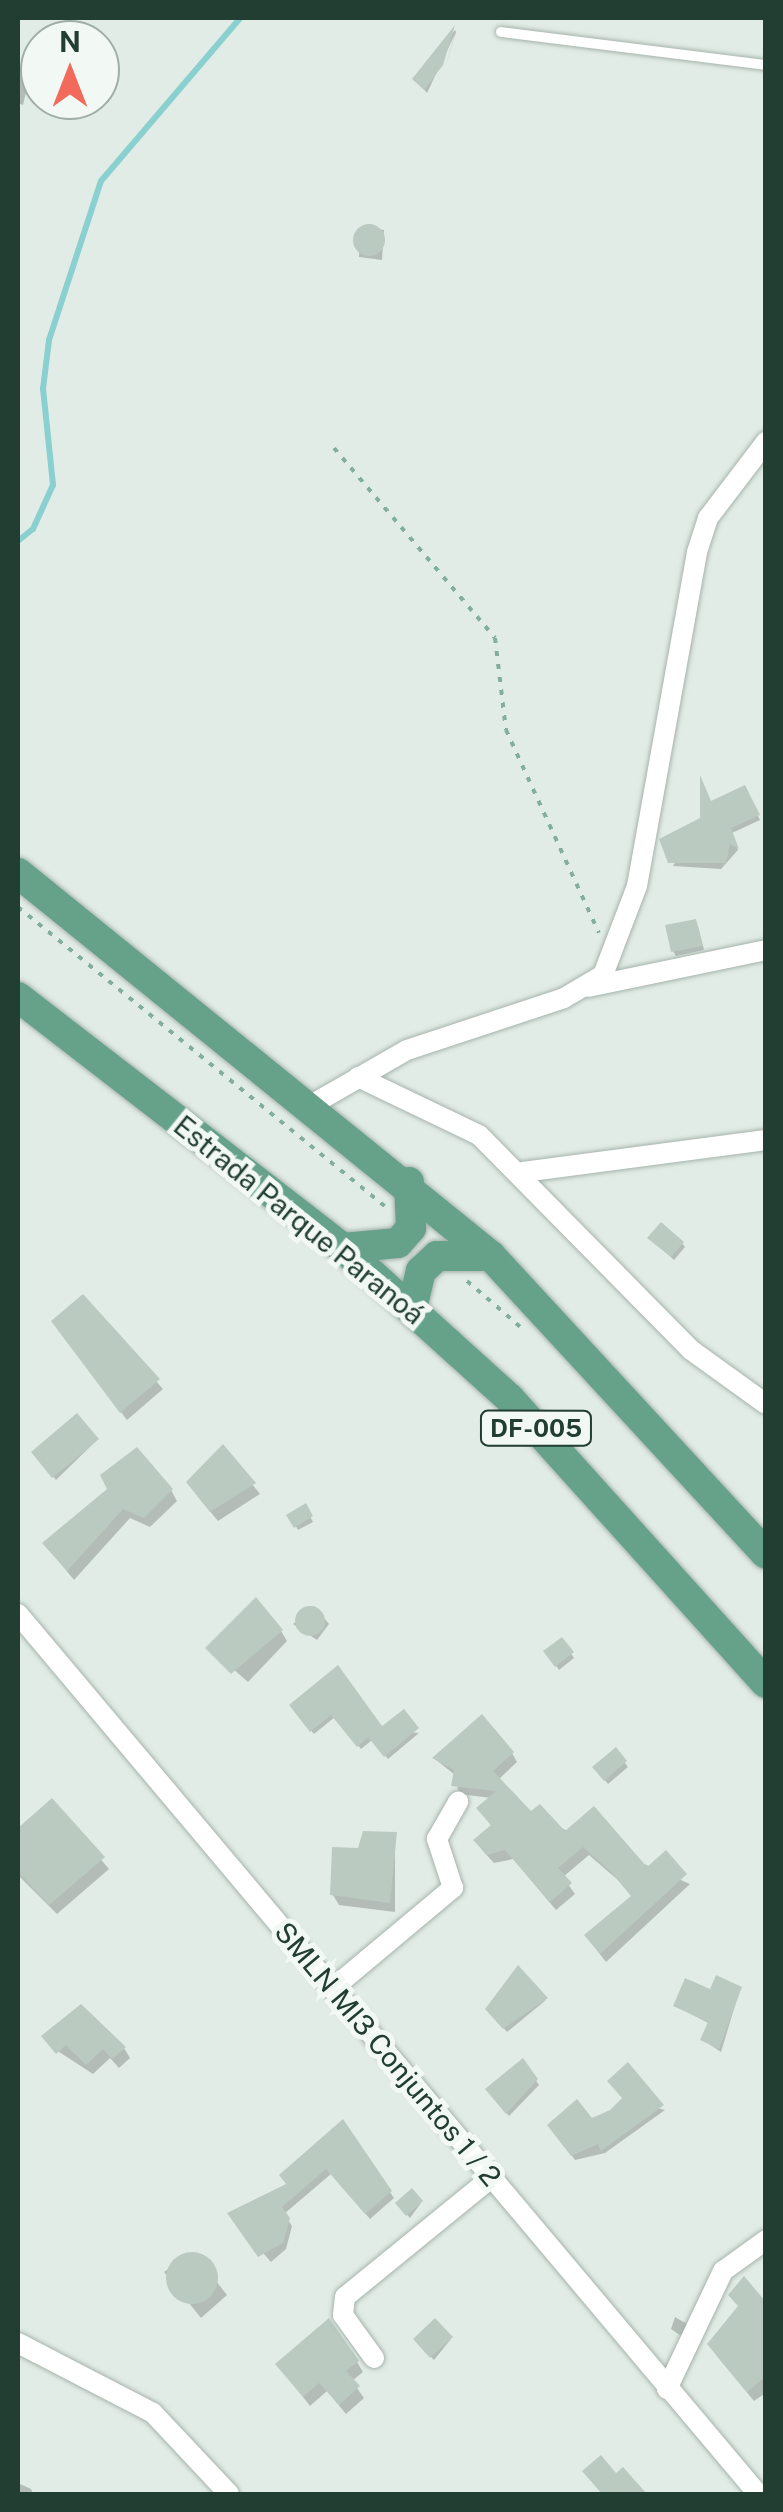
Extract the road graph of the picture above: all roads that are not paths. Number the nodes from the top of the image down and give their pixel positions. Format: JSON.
{"nodes":[{"id":1,"x":501,"y":32,"type":"dead end"},
{"id":2,"x":766,"y":66,"type":"edge"},
{"id":3,"x":766,"y":442,"type":"edge"},
{"id":4,"x":18,"y":873,"type":"edge"},
{"id":5,"x":766,"y":950,"type":"edge"},
{"id":6,"x":586,"y":988,"type":"junction"},
{"id":7,"x":18,"y":998,"type":"edge"},
{"id":8,"x":358,"y":1077,"type":"junction"},
{"id":9,"x":313,"y":1104,"type":"junction"},
{"id":10,"x":766,"y":1140,"type":"edge"},
{"id":11,"x":523,"y":1172,"type":"junction"},
{"id":12,"x":409,"y":1182,"type":"junction"},
{"id":13,"x":343,"y":1248,"type":"junction"},
{"id":14,"x":492,"y":1256,"type":"junction"},
{"id":15,"x":412,"y":1309,"type":"junction"},
{"id":16,"x":766,"y":1404,"type":"edge"},
{"id":17,"x":766,"y":1554,"type":"edge"},
{"id":18,"x":18,"y":1614,"type":"edge"},
{"id":19,"x":766,"y":1683,"type":"edge"},
{"id":20,"x":458,"y":1802,"type":"dead end"},
{"id":21,"x":332,"y":1989,"type":"junction"},
{"id":22,"x":492,"y":2177,"type":"junction"},
{"id":23,"x":766,"y":2240,"type":"edge"},
{"id":24,"x":18,"y":2343,"type":"edge"},
{"id":25,"x":374,"y":2358,"type":"dead end"},
{"id":26,"x":667,"y":2389,"type":"junction"},
{"id":27,"x":228,"y":2494,"type":"edge"},
{"id":28,"x":758,"y":2494,"type":"edge"}],
"edges":[{"from":1,"to":2,"type":"lane"},
{"from":3,"to":6,"type":"street"},
{"from":4,"to":9,"type":"main road","number":"DF-005"},
{"from":5,"to":6,"type":"street"},
{"from":6,"to":8,"type":"street"},
{"from":7,"to":13,"type":"main road","name":"Estrada Parque Paranoá","number":"DF-005"},
{"from":8,"to":9,"type":"street"},
{"from":8,"to":11,"type":"street"},
{"from":9,"to":12,"type":"main road","number":"DF-005"},
{"from":10,"to":11,"type":"street"},
{"from":11,"to":16,"type":"street"},
{"from":12,"to":13,"type":"main road"},
{"from":12,"to":14,"type":"main road","number":"DF-005"},
{"from":13,"to":15,"type":"main road","name":"Estrada Parque Paranoá","number":"DF-005"},
{"from":14,"to":15,"type":"main road"},
{"from":14,"to":17,"type":"main road","number":"DF-005"},
{"from":15,"to":19,"type":"main road","name":"Estrada Parque Paranoá","number":"DF-005"},
{"from":18,"to":21,"type":"street","name":"SMLN MI3 Conjuntos 1 / 2"},
{"from":20,"to":21,"type":"street"},
{"from":21,"to":22,"type":"street","name":"SMLN MI3 Conjuntos 1 / 2"},
{"from":22,"to":25,"type":"street"},
{"from":22,"to":26,"type":"street","name":"SMLN MI3 Conjuntos 1 / 2"},
{"from":23,"to":26,"type":"street"},
{"from":24,"to":27,"type":"street"},
{"from":26,"to":28,"type":"street","name":"SMLN MI3 Conjuntos 1 / 2"}]}
